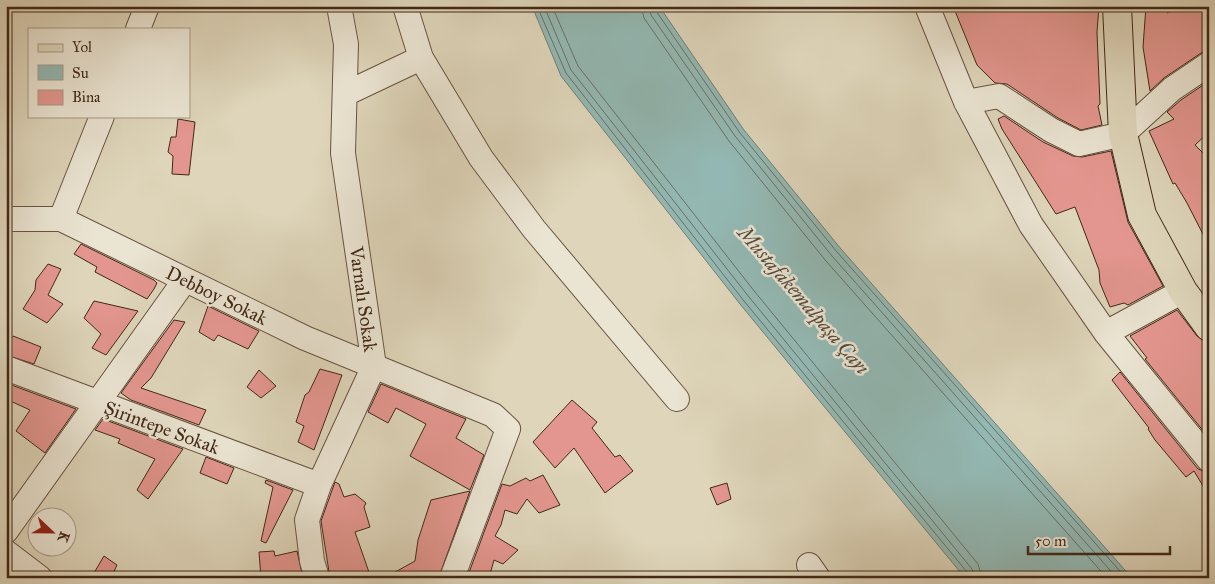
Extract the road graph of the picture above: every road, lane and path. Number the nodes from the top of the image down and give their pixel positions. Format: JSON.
{"nodes":[{"id":1,"x":147,"y":6,"type":"edge"},
{"id":2,"x":339,"y":6,"type":"edge"},
{"id":3,"x":405,"y":6,"type":"edge"},
{"id":4,"x":927,"y":6,"type":"edge"},
{"id":5,"x":1117,"y":6,"type":"edge"},
{"id":6,"x":138,"y":28,"type":"edge"},
{"id":7,"x":421,"y":58,"type":"junction"},
{"id":8,"x":1209,"y":64,"type":"edge"},
{"id":9,"x":345,"y":94,"type":"junction"},
{"id":10,"x":966,"y":102,"type":"junction"},
{"id":11,"x":101,"y":118,"type":"edge"},
{"id":12,"x":1123,"y":134,"type":"junction"},
{"id":13,"x":6,"y":219,"type":"edge"},
{"id":14,"x":61,"y":219,"type":"junction"},
{"id":15,"x":185,"y":280,"type":"junction"},
{"id":16,"x":1183,"y":291,"type":"junction"},
{"id":17,"x":1209,"y":327,"type":"edge"},
{"id":18,"x":1106,"y":333,"type":"junction"},
{"id":19,"x":374,"y":366,"type":"junction"},
{"id":20,"x":6,"y":368,"type":"edge"},
{"id":21,"x":677,"y":399,"type":"dead end"},
{"id":22,"x":98,"y":403,"type":"junction"},
{"id":23,"x":1209,"y":460,"type":"edge"},
{"id":24,"x":319,"y":485,"type":"junction"},
{"id":25,"x":6,"y":531,"type":"edge"},
{"id":26,"x":6,"y":552,"type":"edge"},
{"id":27,"x":40,"y":578,"type":"edge"},
{"id":28,"x":316,"y":578,"type":"edge"},
{"id":29,"x":452,"y":578,"type":"edge"}],
"edges":[{"from":1,"to":6,"type":"street"},
{"from":2,"to":9,"type":"street","name":"Varnalı Sokak"},
{"from":3,"to":7,"type":"street"},
{"from":4,"to":10,"type":"street"},
{"from":5,"to":12,"type":"main road"},
{"from":7,"to":9,"type":"street"},
{"from":7,"to":21,"type":"street"},
{"from":8,"to":12,"type":"street"},
{"from":9,"to":19,"type":"street","name":"Varnalı Sokak"},
{"from":10,"to":12,"type":"street"},
{"from":10,"to":18,"type":"street"},
{"from":11,"to":14,"type":"street"},
{"from":12,"to":16,"type":"main road"},
{"from":13,"to":14,"type":"street"},
{"from":14,"to":15,"type":"street","name":"Debboy Sokak"},
{"from":15,"to":19,"type":"street","name":"Debboy Sokak"},
{"from":15,"to":22,"type":"street"},
{"from":16,"to":17,"type":"main road"},
{"from":16,"to":18,"type":"street"},
{"from":18,"to":23,"type":"street"},
{"from":19,"to":24,"type":"street","name":"Varnalı Sokak"},
{"from":19,"to":29,"type":"street","name":"Debboy Sokak"},
{"from":20,"to":22,"type":"street","name":"Şirintepe Sokak"},
{"from":22,"to":24,"type":"street","name":"Şirintepe Sokak"},
{"from":22,"to":25,"type":"street"},
{"from":24,"to":28,"type":"street","name":"Varnalı Sokak"},
{"from":26,"to":27,"type":"street"}]}
